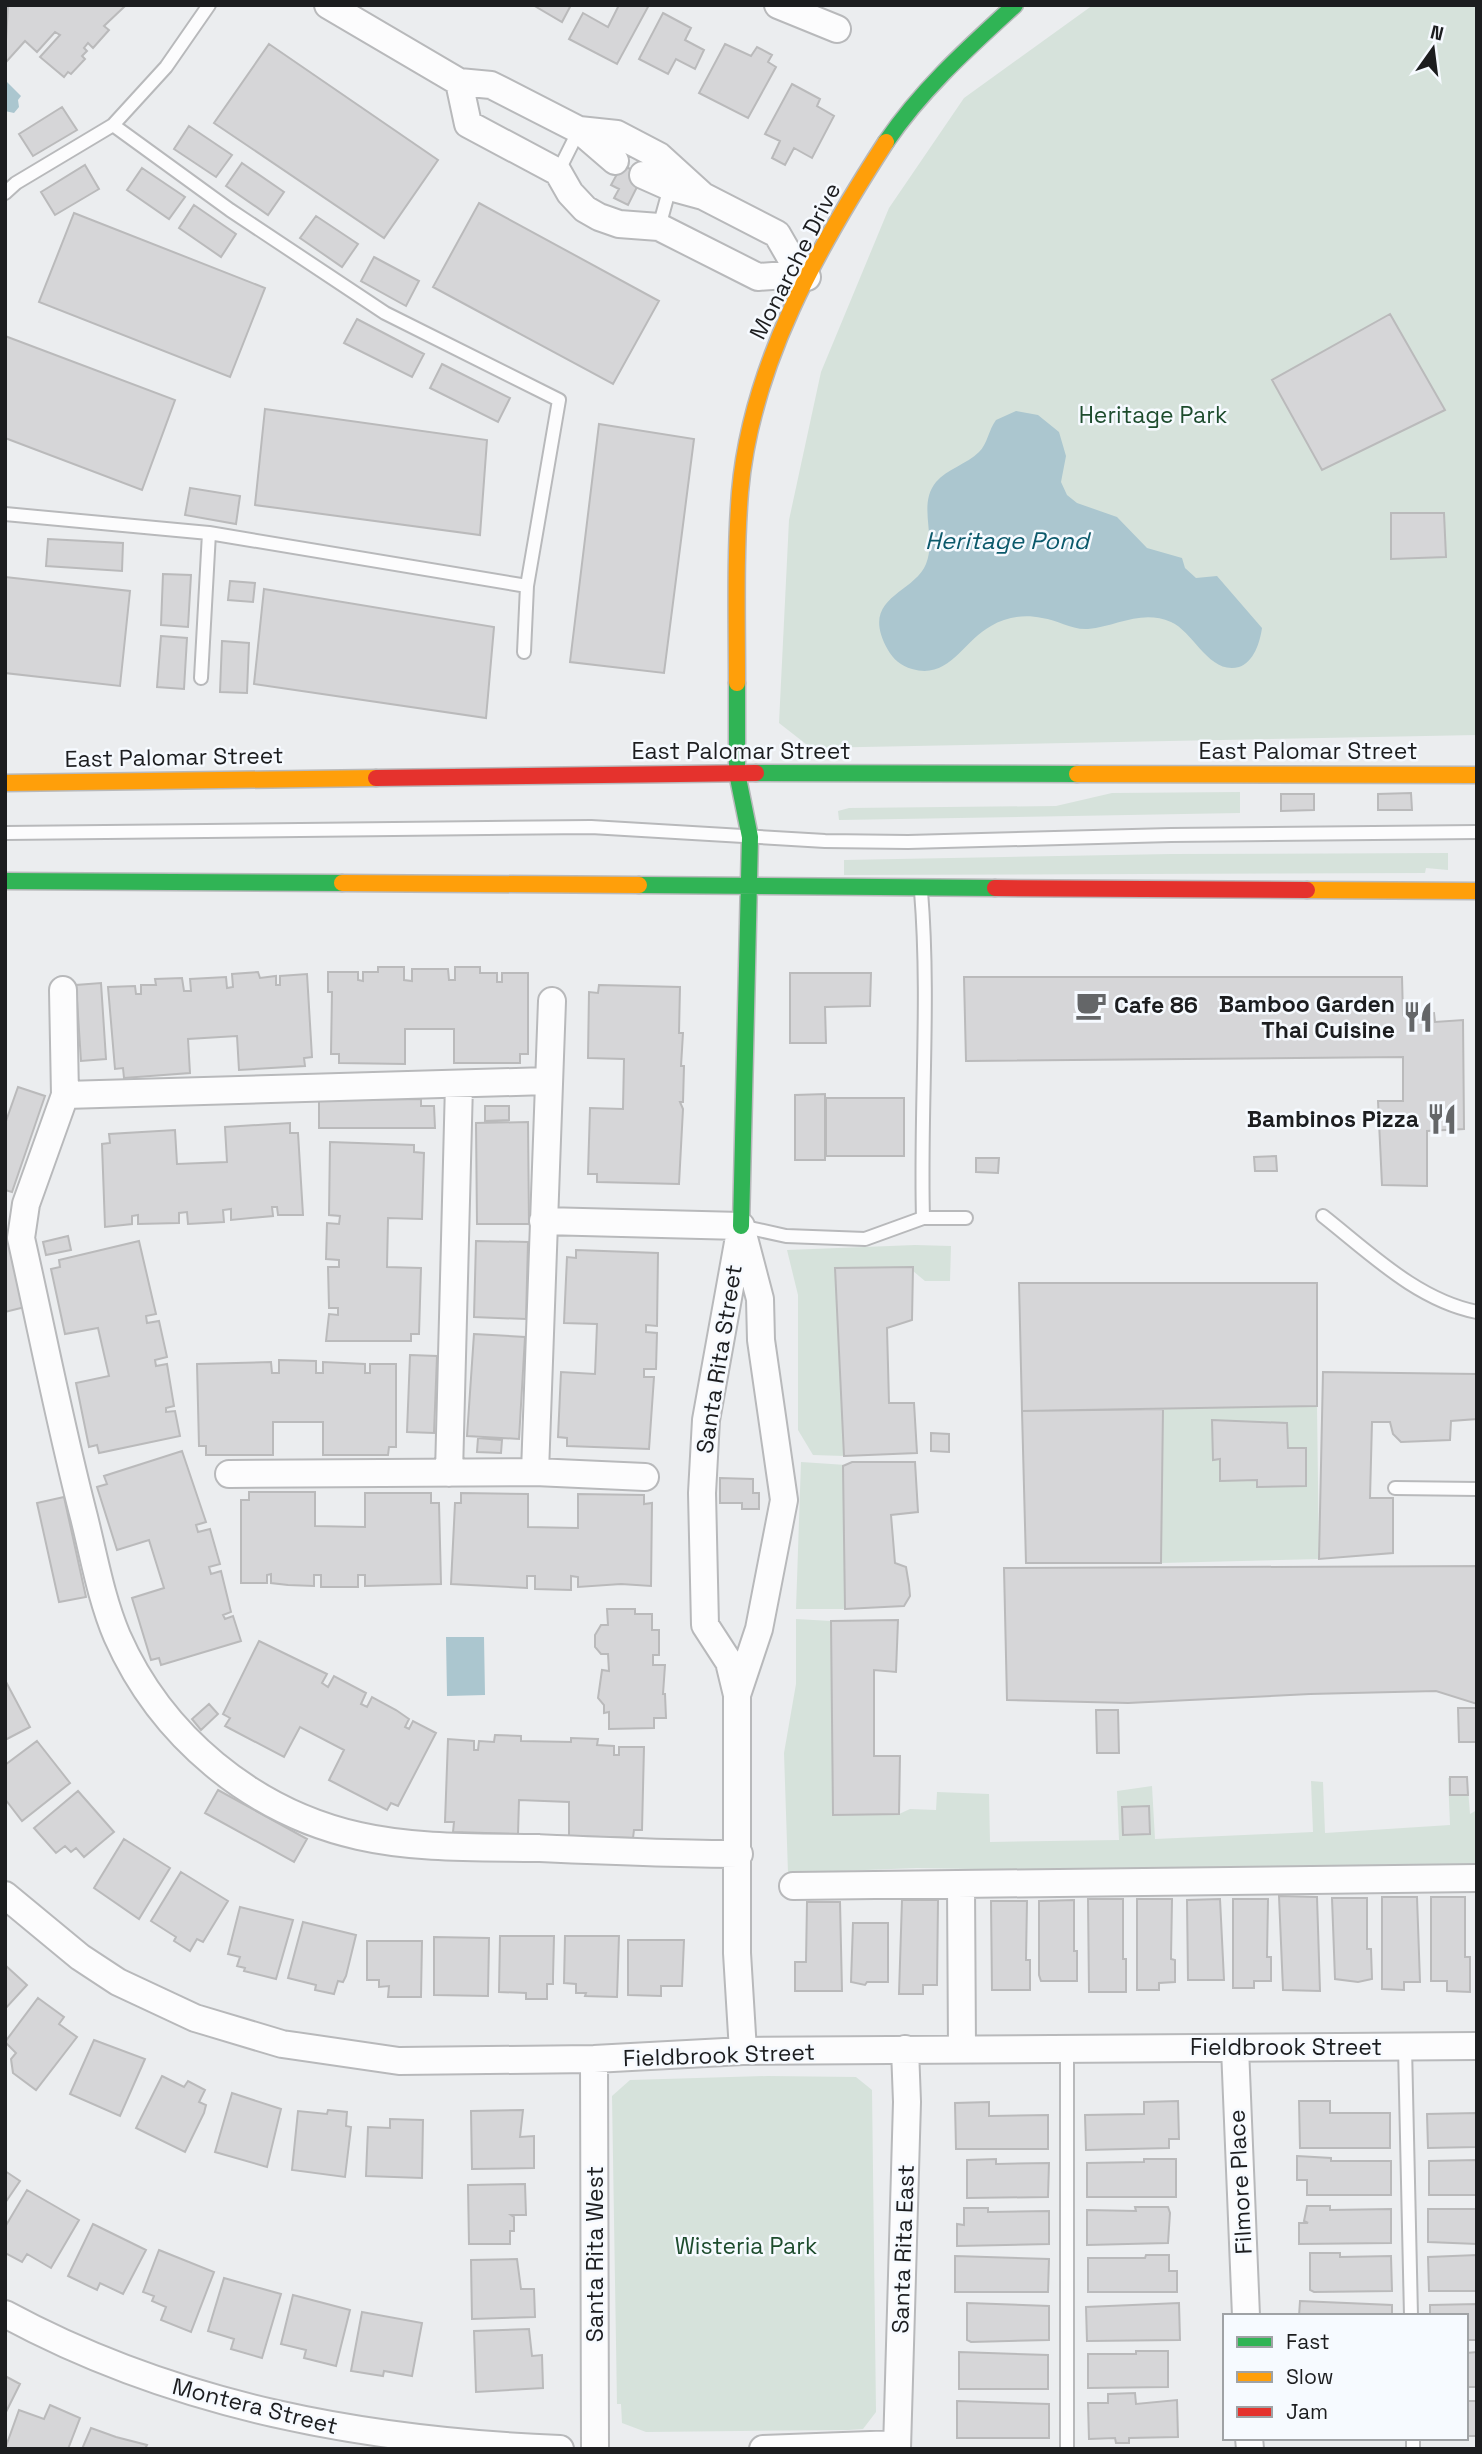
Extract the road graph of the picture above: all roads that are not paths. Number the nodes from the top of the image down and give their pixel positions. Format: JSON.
{"nodes":[{"id":1,"x":209,"y":5,"type":"edge"},
{"id":2,"x":328,"y":5,"type":"edge"},
{"id":3,"x":778,"y":5,"type":"edge"},
{"id":4,"x":1015,"y":5,"type":"edge"},
{"id":5,"x":837,"y":29,"type":"dead end"},
{"id":6,"x":459,"y":82,"type":"junction"},
{"id":7,"x":113,"y":125,"type":"junction"},
{"id":8,"x":579,"y":130,"type":"junction"},
{"id":9,"x":615,"y":161,"type":"dead end"},
{"id":10,"x":558,"y":172,"type":"junction"},
{"id":11,"x":643,"y":176,"type":"dead end"},
{"id":12,"x":670,"y":187,"type":"junction"},
{"id":13,"x":5,"y":193,"type":"edge"},
{"id":14,"x":703,"y":196,"type":"junction"},
{"id":15,"x":659,"y":227,"type":"junction"},
{"id":16,"x":804,"y":275,"type":"junction"},
{"id":17,"x":5,"y":514,"type":"edge"},
{"id":18,"x":209,"y":533,"type":"junction"},
{"id":19,"x":527,"y":586,"type":"junction"},
{"id":20,"x":524,"y":652,"type":"dead end"},
{"id":21,"x":201,"y":678,"type":"dead end"},
{"id":22,"x":737,"y":773,"type":"junction"},
{"id":23,"x":1477,"y":775,"type":"edge"},
{"id":24,"x":5,"y":783,"type":"edge"},
{"id":25,"x":1477,"y":832,"type":"edge"},
{"id":26,"x":5,"y":833,"type":"edge"},
{"id":27,"x":750,"y":837,"type":"junction"},
{"id":28,"x":5,"y":881,"type":"edge"},
{"id":29,"x":749,"y":886,"type":"junction"},
{"id":30,"x":920,"y":888,"type":"junction"},
{"id":31,"x":1477,"y":891,"type":"edge"},
{"id":32,"x":63,"y":990,"type":"dead end"},
{"id":33,"x":552,"y":1001,"type":"dead end"},
{"id":34,"x":547,"y":1081,"type":"junction"},
{"id":35,"x":459,"y":1084,"type":"junction"},
{"id":36,"x":65,"y":1095,"type":"junction"},
{"id":37,"x":1323,"y":1216,"type":"dead end"},
{"id":38,"x":923,"y":1218,"type":"junction"},
{"id":39,"x":966,"y":1218,"type":"dead end"},
{"id":40,"x":543,"y":1222,"type":"junction"},
{"id":41,"x":741,"y":1226,"type":"junction"},
{"id":42,"x":1477,"y":1312,"type":"edge"},
{"id":43,"x":535,"y":1472,"type":"junction"},
{"id":44,"x":449,"y":1473,"type":"junction"},
{"id":45,"x":229,"y":1474,"type":"dead end"},
{"id":46,"x":645,"y":1477,"type":"dead end"},
{"id":47,"x":1395,"y":1488,"type":"dead end"},
{"id":48,"x":1477,"y":1489,"type":"edge"},
{"id":49,"x":737,"y":1695,"type":"junction"},
{"id":50,"x":739,"y":1854,"type":"junction"},
{"id":51,"x":1477,"y":1878,"type":"edge"},
{"id":52,"x":961,"y":1885,"type":"junction"},
{"id":53,"x":793,"y":1886,"type":"dead end"},
{"id":54,"x":5,"y":1895,"type":"edge"},
{"id":55,"x":1477,"y":2046,"type":"edge"},
{"id":56,"x":1405,"y":2047,"type":"junction"},
{"id":57,"x":1235,"y":2048,"type":"junction"},
{"id":58,"x":905,"y":2049,"type":"junction"},
{"id":59,"x":962,"y":2049,"type":"junction"},
{"id":60,"x":1067,"y":2049,"type":"junction"},
{"id":61,"x":743,"y":2051,"type":"junction"},
{"id":62,"x":594,"y":2059,"type":"junction"},
{"id":63,"x":1246,"y":2314,"type":"edge"},
{"id":64,"x":1410,"y":2314,"type":"edge"},
{"id":65,"x":5,"y":2315,"type":"edge"},
{"id":66,"x":897,"y":2446,"type":"edge"},
{"id":67,"x":559,"y":2449,"type":"edge"},
{"id":68,"x":595,"y":2449,"type":"edge"},
{"id":69,"x":763,"y":2449,"type":"edge"},
{"id":70,"x":1067,"y":2449,"type":"edge"}],
"edges":[{"from":1,"to":7,"type":"lane"},
{"from":2,"to":6,"type":"street"},
{"from":3,"to":5,"type":"street"},
{"from":4,"to":16,"type":"main road","name":"Monarche Drive"},
{"from":6,"to":8,"type":"street"},
{"from":6,"to":10,"type":"street"},
{"from":7,"to":13,"type":"lane"},
{"from":7,"to":19,"type":"lane"},
{"from":8,"to":9,"type":"street"},
{"from":8,"to":10,"type":"lane"},
{"from":8,"to":14,"type":"street"},
{"from":10,"to":15,"type":"street"},
{"from":11,"to":12,"type":"street"},
{"from":12,"to":14,"type":"street"},
{"from":12,"to":15,"type":"lane"},
{"from":14,"to":16,"type":"street"},
{"from":15,"to":16,"type":"street"},
{"from":16,"to":22,"type":"main road","name":"Monarche Drive"},
{"from":17,"to":18,"type":"lane"},
{"from":18,"to":19,"type":"lane"},
{"from":18,"to":21,"type":"lane"},
{"from":19,"to":20,"type":"lane"},
{"from":22,"to":23,"type":"main road","name":"East Palomar Street"},
{"from":22,"to":24,"type":"main road","name":"East Palomar Street"},
{"from":22,"to":27,"type":"main road","name":"Monarche Drive"},
{"from":25,"to":27,"type":"lane"},
{"from":26,"to":27,"type":"lane"},
{"from":27,"to":29,"type":"main road","name":"Monarche Drive"},
{"from":28,"to":29,"type":"main road"},
{"from":29,"to":30,"type":"main road"},
{"from":29,"to":41,"type":"main road","name":"Santa Rita Street"},
{"from":30,"to":31,"type":"main road"},
{"from":30,"to":38,"type":"lane"},
{"from":32,"to":36,"type":"street"},
{"from":33,"to":34,"type":"street"},
{"from":34,"to":35,"type":"street"},
{"from":34,"to":40,"type":"street"},
{"from":35,"to":36,"type":"street"},
{"from":35,"to":44,"type":"street"},
{"from":36,"to":50,"type":"street"},
{"from":37,"to":42,"type":"lane"},
{"from":38,"to":39,"type":"lane"},
{"from":38,"to":41,"type":"lane"},
{"from":40,"to":41,"type":"street"},
{"from":40,"to":43,"type":"street"},
{"from":41,"to":49,"type":"street","name":"Santa Rita Street"},
{"from":41,"to":49,"type":"street","name":"Santa Rita Street"},
{"from":43,"to":44,"type":"street"},
{"from":43,"to":46,"type":"street"},
{"from":44,"to":45,"type":"street"},
{"from":47,"to":48,"type":"lane"},
{"from":49,"to":50,"type":"street","name":"Santa Rita Street"},
{"from":50,"to":61,"type":"street","name":"Santa Rita Street"},
{"from":51,"to":52,"type":"street"},
{"from":52,"to":53,"type":"street"},
{"from":52,"to":59,"type":"street"},
{"from":54,"to":62,"type":"street","name":"Fieldbrook Street"},
{"from":55,"to":56,"type":"street","name":"Fieldbrook Street"},
{"from":56,"to":57,"type":"street","name":"Fieldbrook Street"},
{"from":56,"to":64,"type":"lane"},
{"from":57,"to":60,"type":"street","name":"Fieldbrook Street"},
{"from":57,"to":63,"type":"street","name":"Filmore Place"},
{"from":58,"to":59,"type":"street","name":"Fieldbrook Street"},
{"from":58,"to":61,"type":"street","name":"Fieldbrook Street"},
{"from":58,"to":66,"type":"street","name":"Santa Rita East"},
{"from":59,"to":60,"type":"street","name":"Fieldbrook Street"},
{"from":60,"to":70,"type":"lane"},
{"from":61,"to":62,"type":"street","name":"Fieldbrook Street"},
{"from":62,"to":68,"type":"street","name":"Santa Rita West"},
{"from":65,"to":67,"type":"street","name":"Montera Street"},
{"from":66,"to":69,"type":"street"}]}
